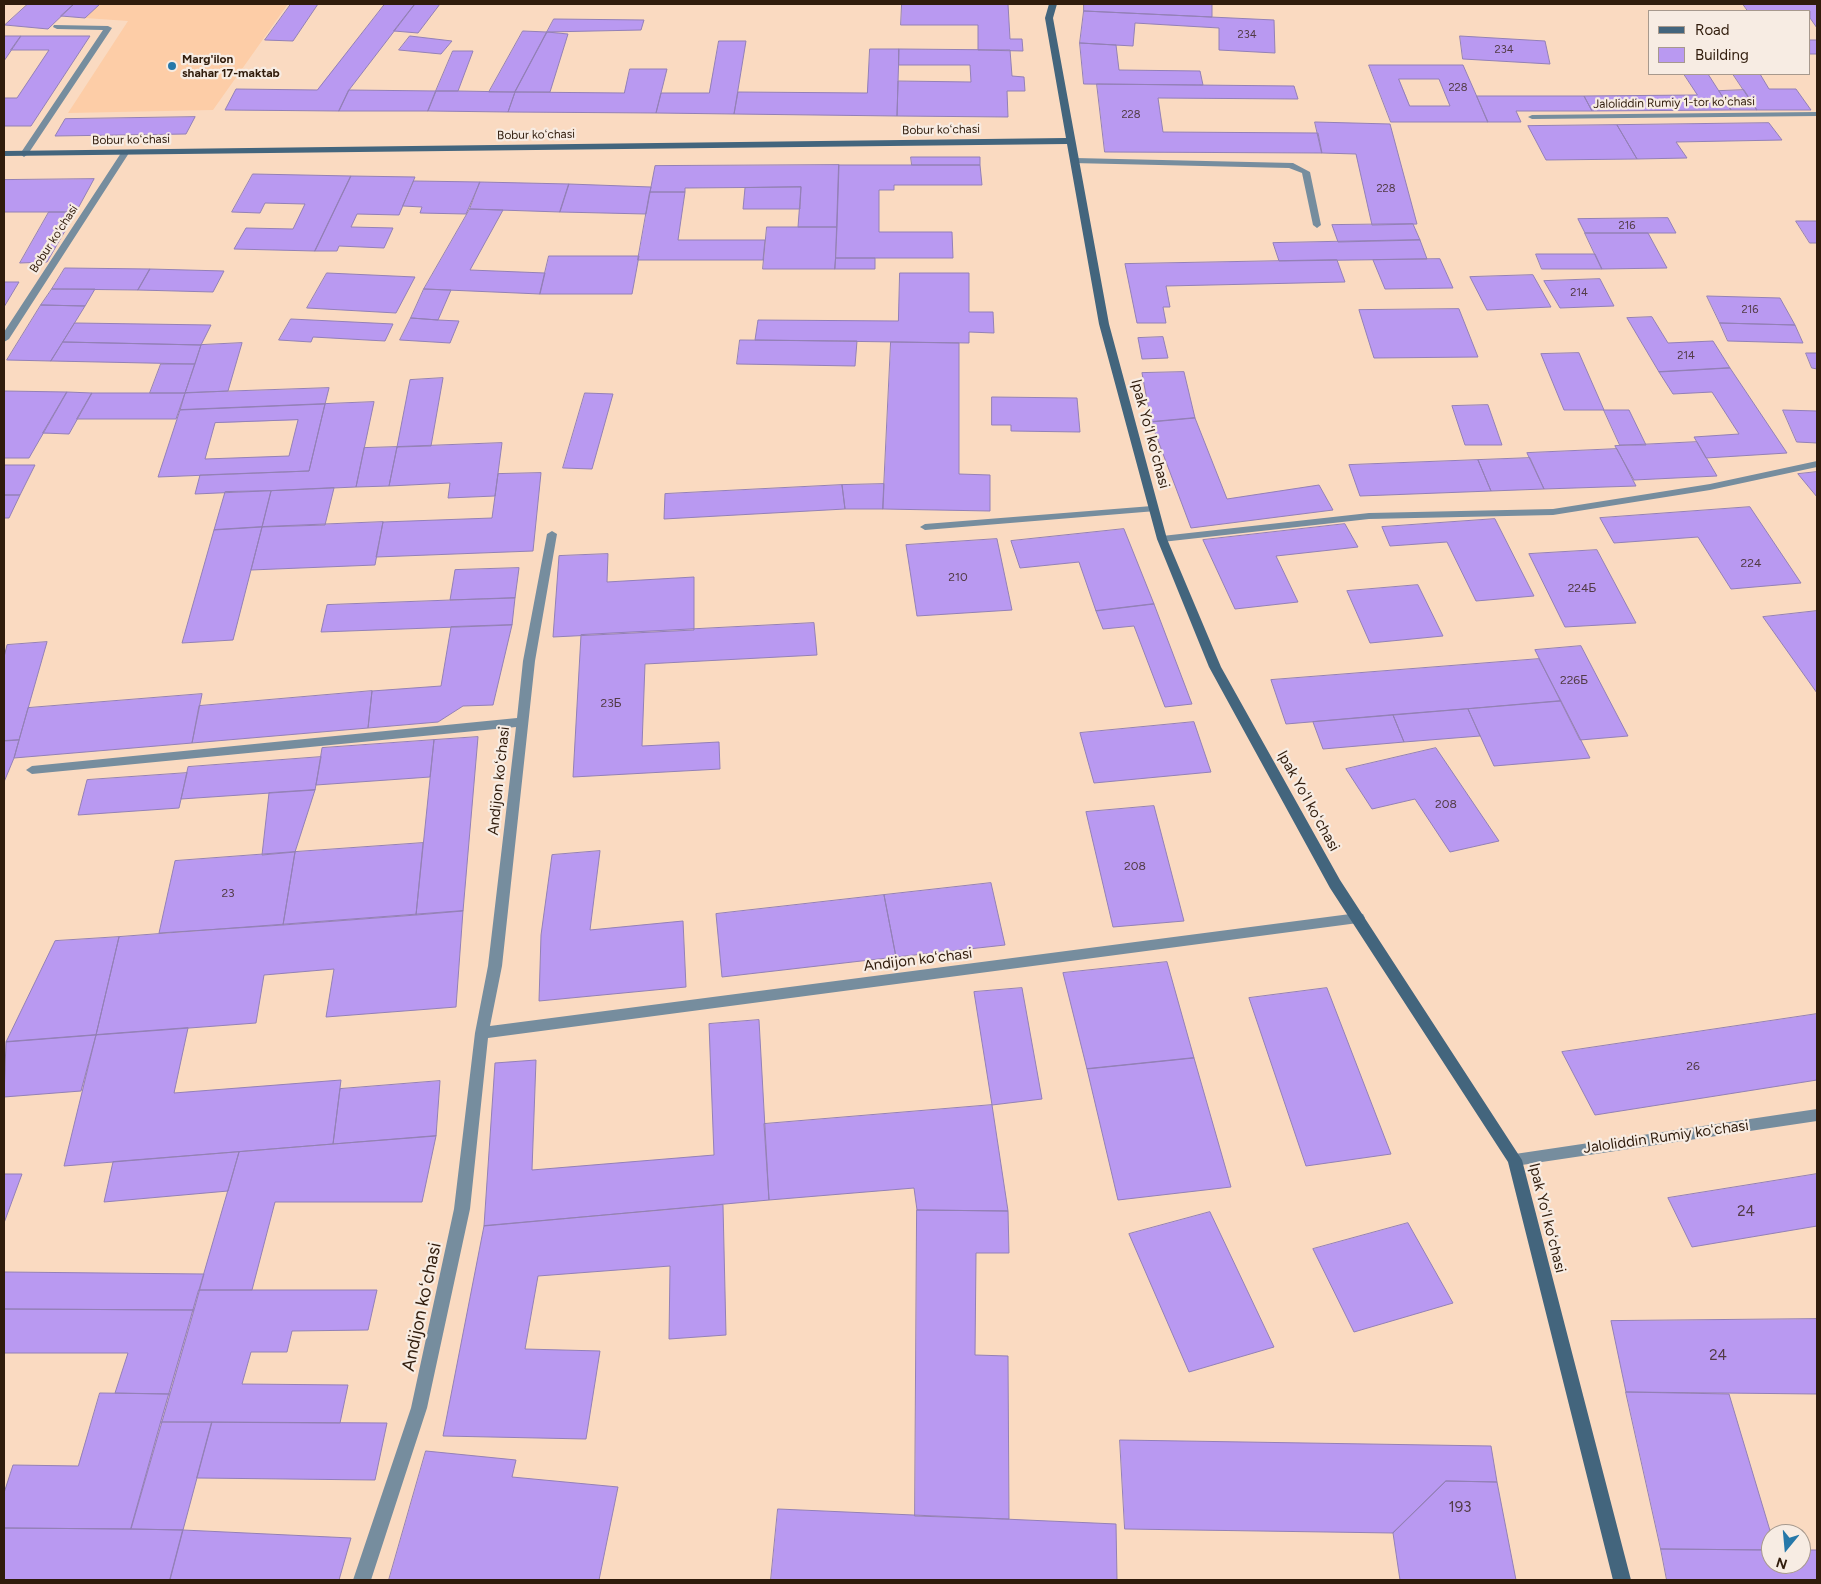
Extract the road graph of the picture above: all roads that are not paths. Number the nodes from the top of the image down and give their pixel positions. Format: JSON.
{"nodes":[{"id":1,"x":1053,"y":4,"type":"edge"},
{"id":2,"x":57,"y":27,"type":"dead end"},
{"id":3,"x":1817,"y":114,"type":"edge"},
{"id":4,"x":1532,"y":117,"type":"dead end"},
{"id":5,"x":1069,"y":141,"type":"junction"},
{"id":6,"x":125,"y":153,"type":"junction"},
{"id":7,"x":4,"y":154,"type":"edge"},
{"id":8,"x":24,"y":154,"type":"junction"},
{"id":9,"x":1075,"y":161,"type":"junction"},
{"id":10,"x":1317,"y":225,"type":"dead end"},
{"id":11,"x":4,"y":339,"type":"edge"},
{"id":12,"x":1817,"y":464,"type":"edge"},
{"id":13,"x":1152,"y":509,"type":"junction"},
{"id":14,"x":926,"y":527,"type":"dead end"},
{"id":15,"x":552,"y":534,"type":"dead end"},
{"id":16,"x":1162,"y":539,"type":"junction"},
{"id":17,"x":522,"y":722,"type":"junction"},
{"id":18,"x":32,"y":770,"type":"dead end"},
{"id":19,"x":1358,"y":918,"type":"junction"},
{"id":20,"x":482,"y":1033,"type":"junction"},
{"id":21,"x":1817,"y":1115,"type":"edge"},
{"id":22,"x":1515,"y":1160,"type":"junction"},
{"id":23,"x":362,"y":1580,"type":"edge"},
{"id":24,"x":1622,"y":1580,"type":"edge"}],
"edges":[{"from":1,"to":5,"type":"street","name":"Ipak Yoʻl koʻchasi"},
{"from":2,"to":8,"type":"street"},
{"from":3,"to":4,"type":"street","name":"Jaloliddin Rumiy 1-tor koʼchasi"},
{"from":5,"to":6,"type":"street","name":"Bobur koʻchasi"},
{"from":5,"to":9,"type":"street","name":"Ipak Yoʻl koʻchasi"},
{"from":6,"to":8,"type":"street","name":"Bobur koʻchasi"},
{"from":6,"to":11,"type":"street","name":"Bobur ko'chasi"},
{"from":7,"to":8,"type":"street","name":"Bobur koʻchasi"},
{"from":9,"to":10,"type":"street"},
{"from":9,"to":13,"type":"street","name":"Ipak Yoʻl koʻchasi"},
{"from":12,"to":16,"type":"street"},
{"from":13,"to":14,"type":"street"},
{"from":13,"to":16,"type":"street","name":"Ipak Yoʻl koʻchasi"},
{"from":15,"to":17,"type":"street","name":"Andijon koʻchasi"},
{"from":16,"to":19,"type":"street","name":"Ipak Yoʻl koʻchasi"},
{"from":17,"to":18,"type":"street"},
{"from":17,"to":20,"type":"street","name":"Andijon koʻchasi"},
{"from":19,"to":20,"type":"street","name":"Andijon koʻchasi"},
{"from":19,"to":22,"type":"street","name":"Ipak Yoʻl koʻchasi"},
{"from":20,"to":23,"type":"street","name":"Andijon koʻchasi"},
{"from":21,"to":22,"type":"street","name":"Jaloliddin Rumiy koʻchasi"},
{"from":22,"to":24,"type":"street","name":"Ipak Yoʻl koʻchasi"}]}
